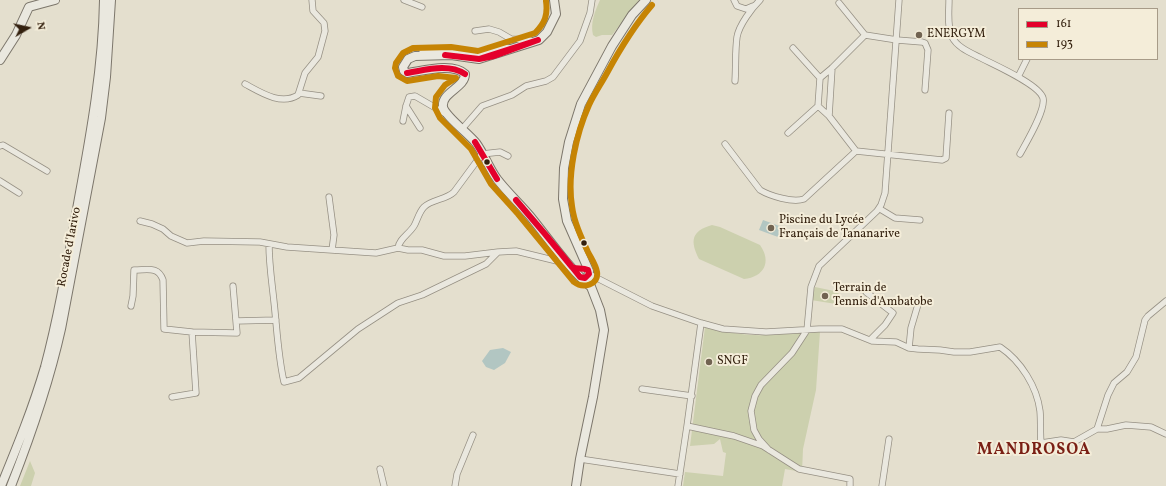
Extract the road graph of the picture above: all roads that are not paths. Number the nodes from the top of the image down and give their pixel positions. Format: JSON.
{"nodes":[{"id":1,"x":55,"y":0,"type":"edge"},
{"id":2,"x":104,"y":0,"type":"edge"},
{"id":3,"x":111,"y":0,"type":"edge"},
{"id":4,"x":312,"y":0,"type":"edge"},
{"id":5,"x":404,"y":0,"type":"edge"},
{"id":6,"x":554,"y":0,"type":"edge"},
{"id":7,"x":592,"y":0,"type":"edge"},
{"id":8,"x":646,"y":0,"type":"edge"},
{"id":9,"x":734,"y":0,"type":"edge"},
{"id":10,"x":760,"y":0,"type":"edge"},
{"id":11,"x":899,"y":0,"type":"edge"},
{"id":12,"x":949,"y":0,"type":"edge"},
{"id":13,"x":839,"y":2,"type":"dead end"},
{"id":14,"x":753,"y":6,"type":"junction"},
{"id":15,"x":422,"y":7,"type":"dead end"},
{"id":16,"x":475,"y":31,"type":"dead end"},
{"id":17,"x":865,"y":35,"type":"junction"},
{"id":18,"x":539,"y":40,"type":"junction"},
{"id":19,"x":897,"y":40,"type":"junction"},
{"id":20,"x":793,"y":48,"type":"dead end"},
{"id":21,"x":514,"y":49,"type":"junction"},
{"id":22,"x":422,"y":50,"type":"dead end"},
{"id":23,"x":0,"y":60,"type":"edge"},
{"id":24,"x":1026,"y":60,"type":"edge"},
{"id":25,"x":832,"y":68,"type":"junction"},
{"id":26,"x":1018,"y":77,"type":"junction"},
{"id":27,"x":820,"y":78,"type":"junction"},
{"id":28,"x":735,"y":81,"type":"dead end"},
{"id":29,"x":245,"y":84,"type":"dead end"},
{"id":30,"x":925,"y":90,"type":"dead end"},
{"id":31,"x":299,"y":93,"type":"junction"},
{"id":32,"x":321,"y":96,"type":"dead end"},
{"id":33,"x":406,"y":106,"type":"junction"},
{"id":34,"x":818,"y":106,"type":"junction"},
{"id":35,"x":949,"y":113,"type":"dead end"},
{"id":36,"x":447,"y":114,"type":"junction"},
{"id":37,"x":829,"y":116,"type":"junction"},
{"id":38,"x":403,"y":122,"type":"dead end"},
{"id":39,"x":420,"y":128,"type":"dead end"},
{"id":40,"x":462,"y":129,"type":"junction"},
{"id":41,"x":788,"y":133,"type":"dead end"},
{"id":42,"x":725,"y":144,"type":"dead end"},
{"id":43,"x":0,"y":146,"type":"edge"},
{"id":44,"x":856,"y":151,"type":"junction"},
{"id":45,"x":482,"y":154,"type":"junction"},
{"id":46,"x":1020,"y":154,"type":"dead end"},
{"id":47,"x":888,"y":155,"type":"junction"},
{"id":48,"x":508,"y":156,"type":"dead end"},
{"id":49,"x":47,"y":171,"type":"dead end"},
{"id":50,"x":0,"y":181,"type":"edge"},
{"id":51,"x":19,"y":193,"type":"dead end"},
{"id":52,"x":329,"y":197,"type":"dead end"},
{"id":53,"x":880,"y":209,"type":"junction"},
{"id":54,"x":920,"y":220,"type":"dead end"},
{"id":55,"x":140,"y":221,"type":"dead end"},
{"id":56,"x":269,"y":244,"type":"junction"},
{"id":57,"x":398,"y":248,"type":"junction"},
{"id":58,"x":332,"y":250,"type":"junction"},
{"id":59,"x":498,"y":252,"type":"junction"},
{"id":60,"x":567,"y":262,"type":"junction"},
{"id":61,"x":582,"y":273,"type":"junction"},
{"id":62,"x":232,"y":286,"type":"dead end"},
{"id":63,"x":866,"y":292,"type":"dead end"},
{"id":64,"x":919,"y":301,"type":"dead end"},
{"id":65,"x":1166,"y":301,"type":"edge"},
{"id":66,"x":131,"y":306,"type":"dead end"},
{"id":67,"x":276,"y":320,"type":"junction"},
{"id":68,"x":236,"y":321,"type":"junction"},
{"id":69,"x":701,"y":323,"type":"junction"},
{"id":70,"x":807,"y":330,"type":"junction"},
{"id":71,"x":192,"y":332,"type":"junction"},
{"id":72,"x":870,"y":340,"type":"junction"},
{"id":73,"x":909,"y":348,"type":"junction"},
{"id":74,"x":642,"y":389,"type":"dead end"},
{"id":75,"x":692,"y":396,"type":"junction"},
{"id":76,"x":172,"y":397,"type":"dead end"},
{"id":77,"x":687,"y":426,"type":"junction"},
{"id":78,"x":1097,"y":429,"type":"junction"},
{"id":79,"x":1166,"y":434,"type":"edge"},
{"id":80,"x":473,"y":435,"type":"dead end"},
{"id":81,"x":889,"y":439,"type":"dead end"},
{"id":82,"x":769,"y":450,"type":"junction"},
{"id":83,"x":580,"y":460,"type":"junction"},
{"id":84,"x":380,"y":469,"type":"dead end"},
{"id":85,"x":680,"y":474,"type":"junction"},
{"id":86,"x":1,"y":486,"type":"edge"},
{"id":87,"x":11,"y":486,"type":"edge"},
{"id":88,"x":384,"y":486,"type":"edge"},
{"id":89,"x":455,"y":486,"type":"edge"},
{"id":90,"x":576,"y":486,"type":"edge"},
{"id":91,"x":678,"y":486,"type":"edge"},
{"id":92,"x":850,"y":486,"type":"edge"},
{"id":93,"x":882,"y":486,"type":"edge"}],
"edges":[{"from":1,"to":23,"type":"street"},
{"from":2,"to":86,"type":"street","name":"Rocade d'Iarivo"},
{"from":3,"to":87,"type":"street","name":"Rocade d'Iarivo"},
{"from":4,"to":31,"type":"street"},
{"from":5,"to":15,"type":"street"},
{"from":6,"to":18,"type":"street"},
{"from":7,"to":40,"type":"street"},
{"from":8,"to":61,"type":"street"},
{"from":9,"to":14,"type":"street"},
{"from":10,"to":14,"type":"street"},
{"from":11,"to":19,"type":"street"},
{"from":12,"to":26,"type":"street"},
{"from":13,"to":17,"type":"street"},
{"from":14,"to":28,"type":"street"},
{"from":16,"to":18,"type":"street"},
{"from":17,"to":19,"type":"street"},
{"from":17,"to":25,"type":"street"},
{"from":18,"to":21,"type":"street"},
{"from":19,"to":30,"type":"street"},
{"from":19,"to":47,"type":"street"},
{"from":20,"to":27,"type":"street"},
{"from":21,"to":22,"type":"street"},
{"from":21,"to":36,"type":"street"},
{"from":24,"to":26,"type":"street"},
{"from":25,"to":27,"type":"street"},
{"from":25,"to":37,"type":"street"},
{"from":26,"to":46,"type":"street"},
{"from":27,"to":34,"type":"street"},
{"from":29,"to":31,"type":"street"},
{"from":31,"to":32,"type":"street"},
{"from":33,"to":36,"type":"street"},
{"from":33,"to":38,"type":"street"},
{"from":33,"to":39,"type":"street"},
{"from":34,"to":37,"type":"street"},
{"from":34,"to":41,"type":"street"},
{"from":35,"to":47,"type":"street"},
{"from":36,"to":40,"type":"street"},
{"from":37,"to":44,"type":"street"},
{"from":40,"to":45,"type":"street"},
{"from":42,"to":44,"type":"street"},
{"from":43,"to":49,"type":"street"},
{"from":44,"to":47,"type":"street"},
{"from":45,"to":48,"type":"street"},
{"from":45,"to":57,"type":"street"},
{"from":45,"to":60,"type":"street"},
{"from":47,"to":53,"type":"street"},
{"from":50,"to":51,"type":"street"},
{"from":52,"to":58,"type":"street"},
{"from":53,"to":54,"type":"street"},
{"from":53,"to":70,"type":"street"},
{"from":55,"to":56,"type":"street"},
{"from":56,"to":58,"type":"street"},
{"from":56,"to":67,"type":"street"},
{"from":57,"to":58,"type":"street"},
{"from":57,"to":59,"type":"street"},
{"from":59,"to":60,"type":"street"},
{"from":59,"to":67,"type":"street"},
{"from":60,"to":61,"type":"street"},
{"from":61,"to":69,"type":"street"},
{"from":61,"to":83,"type":"street"},
{"from":62,"to":68,"type":"street"},
{"from":63,"to":72,"type":"street"},
{"from":64,"to":73,"type":"street"},
{"from":65,"to":78,"type":"street"},
{"from":66,"to":71,"type":"street"},
{"from":67,"to":68,"type":"street"},
{"from":68,"to":71,"type":"street"},
{"from":69,"to":70,"type":"street"},
{"from":69,"to":75,"type":"street"},
{"from":70,"to":72,"type":"street"},
{"from":70,"to":82,"type":"street"},
{"from":71,"to":76,"type":"street"},
{"from":72,"to":73,"type":"street"},
{"from":73,"to":78,"type":"street"},
{"from":74,"to":75,"type":"street"},
{"from":75,"to":77,"type":"street"},
{"from":77,"to":82,"type":"street"},
{"from":77,"to":85,"type":"street"},
{"from":78,"to":79,"type":"street"},
{"from":80,"to":89,"type":"street"},
{"from":81,"to":93,"type":"street"},
{"from":82,"to":92,"type":"street"},
{"from":83,"to":85,"type":"street"},
{"from":83,"to":90,"type":"street"},
{"from":84,"to":88,"type":"street"},
{"from":85,"to":91,"type":"street"}]}
